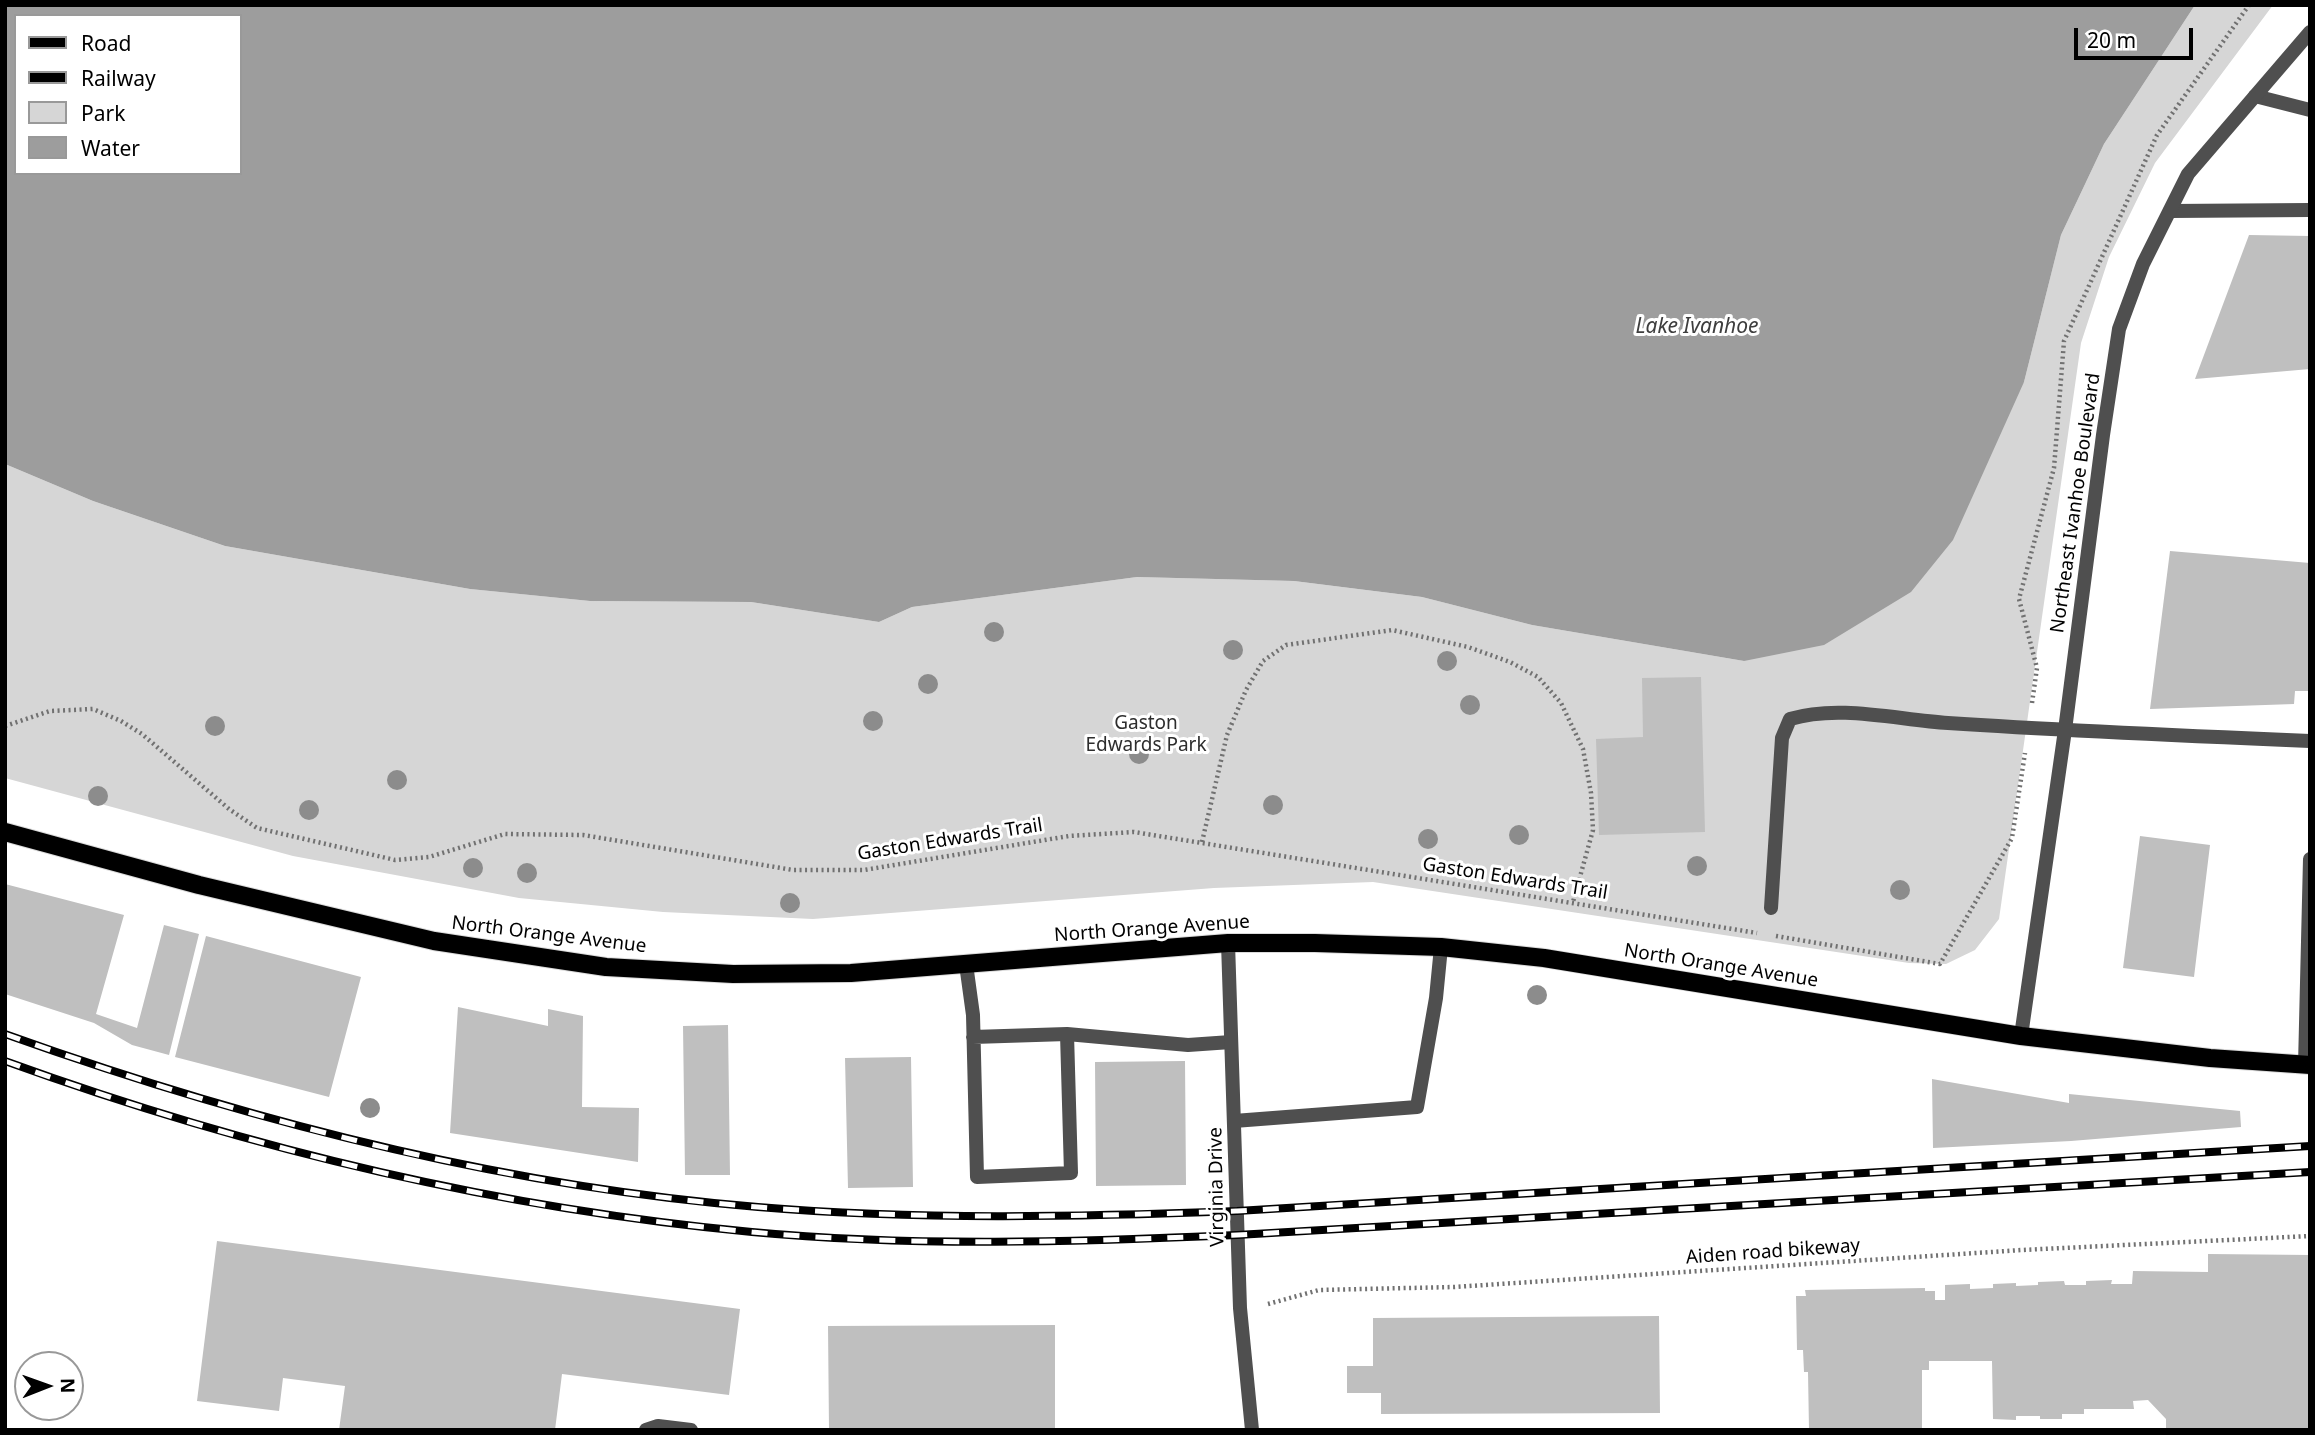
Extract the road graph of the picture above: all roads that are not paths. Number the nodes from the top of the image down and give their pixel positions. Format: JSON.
{"nodes":[{"id":1,"x":2310,"y":32,"type":"edge"},
{"id":2,"x":2255,"y":96,"type":"junction"},
{"id":3,"x":2310,"y":110,"type":"edge"},
{"id":4,"x":2310,"y":210,"type":"edge"},
{"id":5,"x":2170,"y":211,"type":"junction"},
{"id":6,"x":2066,"y":730,"type":"junction"},
{"id":7,"x":2310,"y":741,"type":"edge"},
{"id":8,"x":5,"y":832,"type":"edge"},
{"id":9,"x":2310,"y":859,"type":"edge"},
{"id":10,"x":1771,"y":908,"type":"dead end"},
{"id":11,"x":1228,"y":943,"type":"junction"},
{"id":12,"x":1441,"y":947,"type":"junction"},
{"id":13,"x":967,"y":964,"type":"junction"},
{"id":14,"x":1067,"y":1034,"type":"junction"},
{"id":15,"x":2021,"y":1036,"type":"junction"},
{"id":16,"x":973,"y":1037,"type":"junction"},
{"id":17,"x":1231,"y":1042,"type":"junction"},
{"id":18,"x":2308,"y":1065,"type":"edge"},
{"id":19,"x":1234,"y":1121,"type":"junction"},
{"id":20,"x":652,"y":1428,"type":"edge"},
{"id":21,"x":691,"y":1430,"type":"edge"},
{"id":22,"x":1252,"y":1430,"type":"edge"}],
"edges":[{"from":1,"to":2,"type":"street","name":"Northeast Ivanhoe Boulevard"},
{"from":2,"to":3,"type":"street"},
{"from":2,"to":5,"type":"street","name":"Northeast Ivanhoe Boulevard"},
{"from":4,"to":5,"type":"street"},
{"from":5,"to":6,"type":"street","name":"Northeast Ivanhoe Boulevard"},
{"from":6,"to":7,"type":"street"},
{"from":6,"to":10,"type":"street"},
{"from":6,"to":15,"type":"street","name":"Northeast Ivanhoe Boulevard"},
{"from":8,"to":13,"type":"main road","name":"North Orange Avenue"},
{"from":9,"to":18,"type":"street"},
{"from":11,"to":12,"type":"main road","name":"North Orange Avenue"},
{"from":11,"to":13,"type":"main road","name":"North Orange Avenue"},
{"from":11,"to":17,"type":"street","name":"Virginia Drive"},
{"from":12,"to":15,"type":"main road","name":"North Orange Avenue"},
{"from":12,"to":19,"type":"street"},
{"from":13,"to":16,"type":"street"},
{"from":14,"to":16,"type":"street"},
{"from":14,"to":16,"type":"street"},
{"from":14,"to":17,"type":"street"},
{"from":15,"to":18,"type":"main road","name":"North Orange Avenue"},
{"from":17,"to":19,"type":"street","name":"Virginia Drive"},
{"from":19,"to":22,"type":"street","name":"Virginia Drive"},
{"from":20,"to":21,"type":"street"}]}
